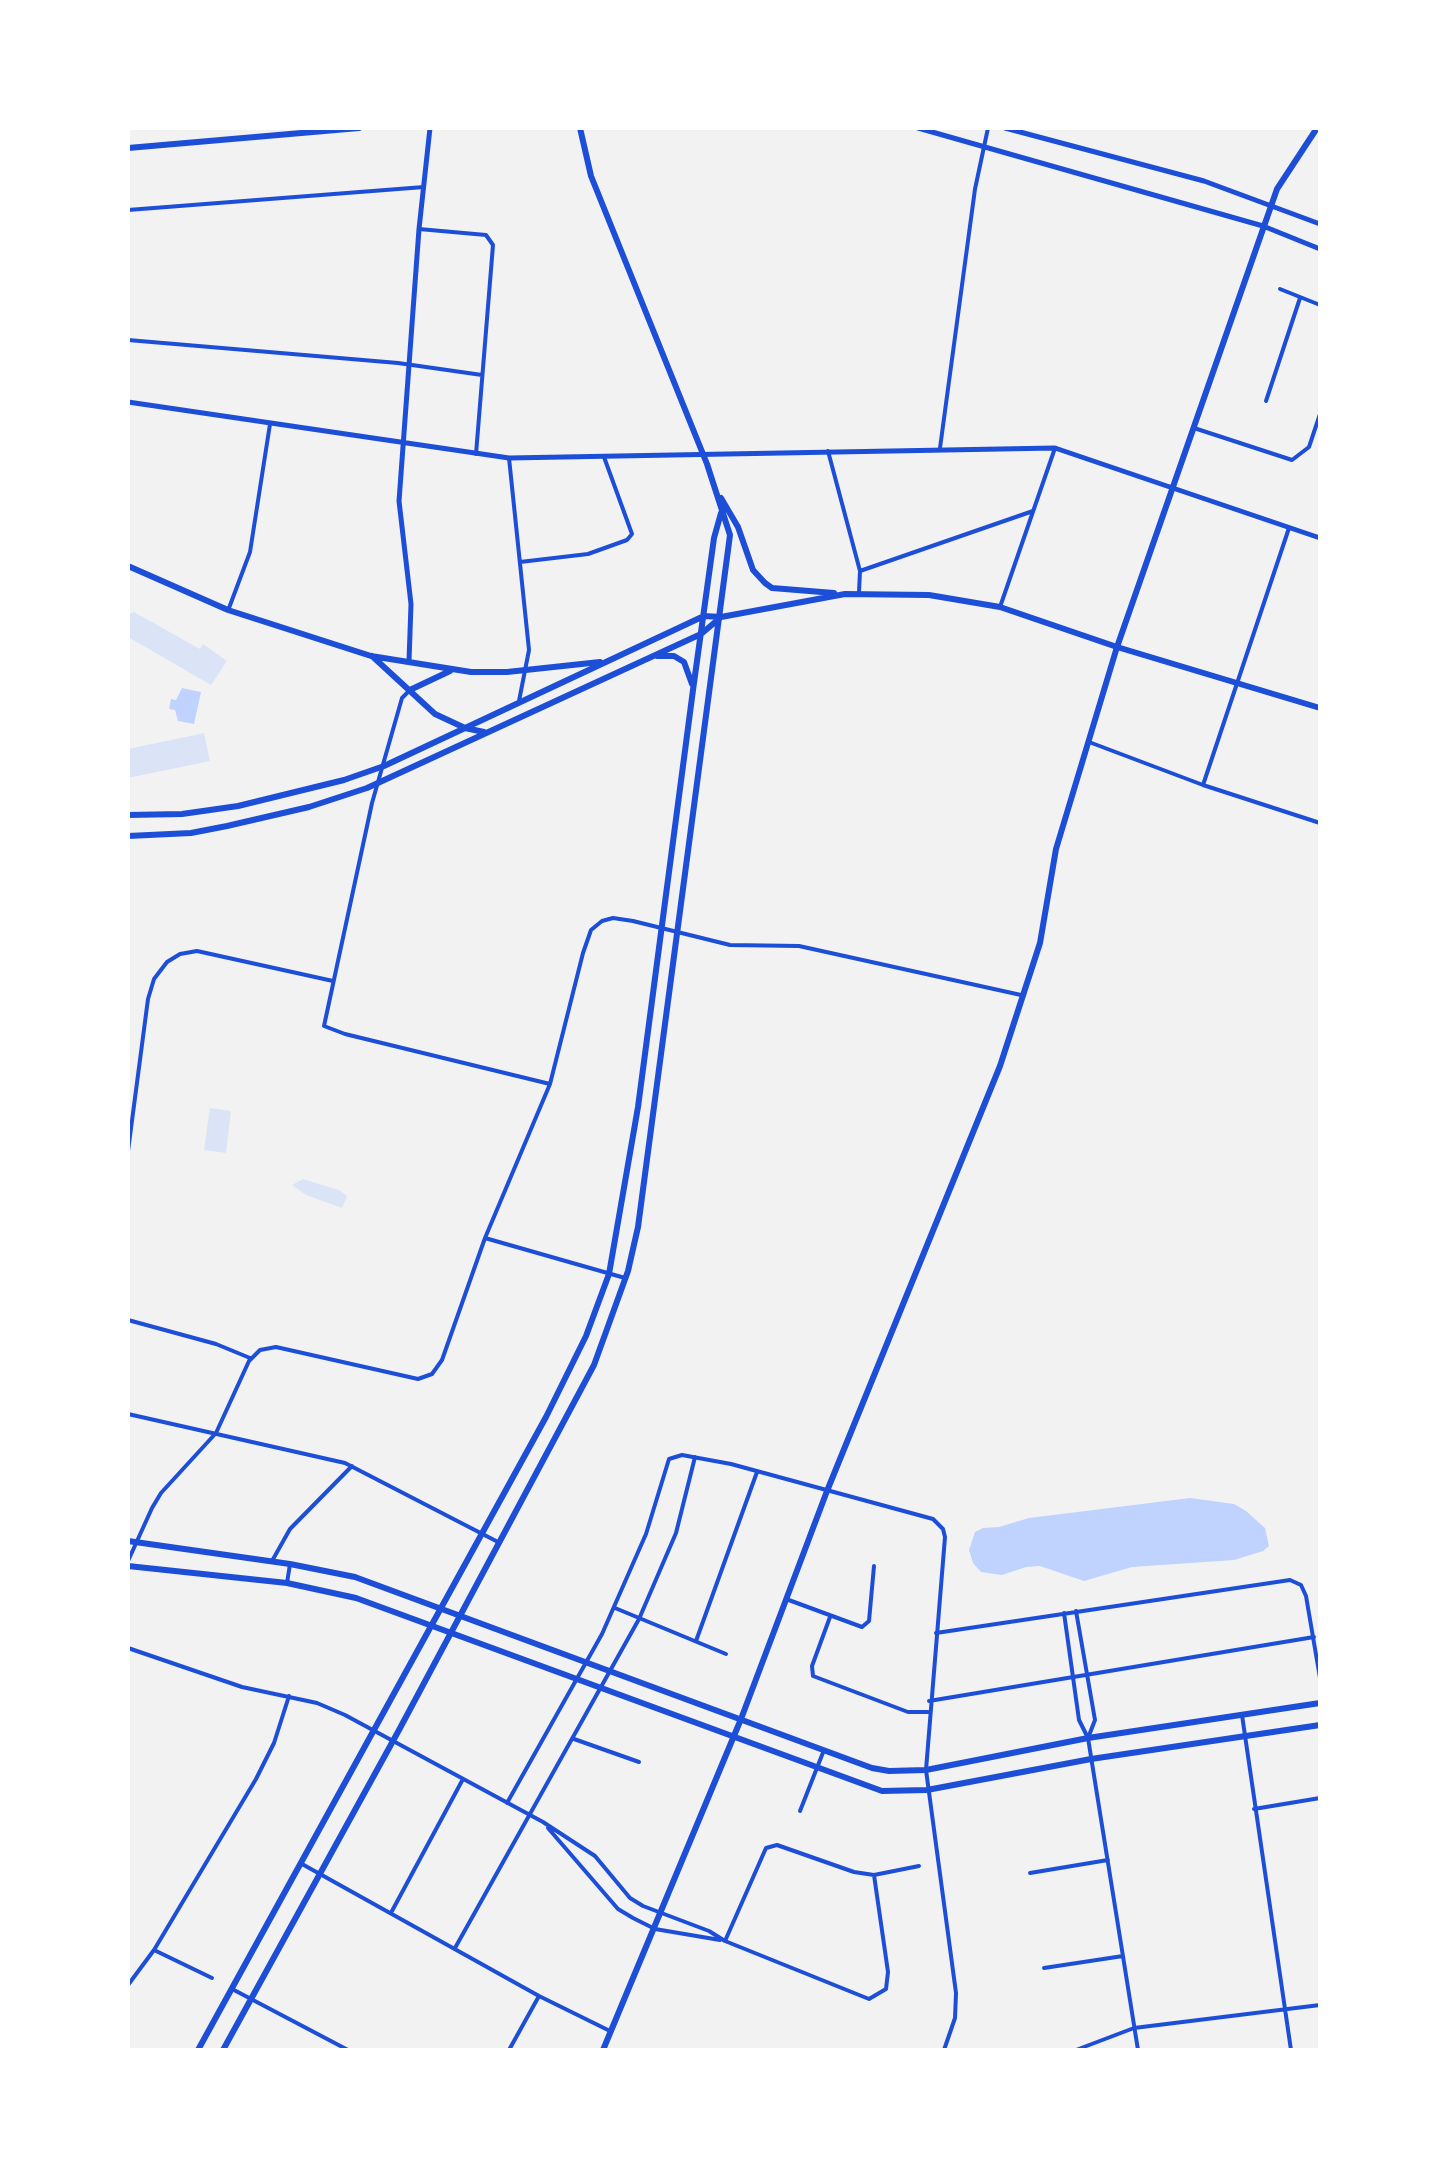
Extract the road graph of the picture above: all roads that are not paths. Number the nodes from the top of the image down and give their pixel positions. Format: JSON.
{"nodes":[{"id":1,"x":339,"y":128,"type":"edge"},
{"id":2,"x":359,"y":128,"type":"edge"},
{"id":3,"x":430,"y":128,"type":"edge"},
{"id":4,"x":580,"y":128,"type":"edge"},
{"id":5,"x":918,"y":128,"type":"edge"},
{"id":6,"x":988,"y":128,"type":"edge"},
{"id":7,"x":1005,"y":128,"type":"edge"},
{"id":8,"x":1317,"y":128,"type":"edge"},
{"id":9,"x":983,"y":144,"type":"junction"},
{"id":10,"x":128,"y":148,"type":"edge"},
{"id":11,"x":424,"y":187,"type":"junction"},
{"id":12,"x":1271,"y":205,"type":"junction"},
{"id":13,"x":128,"y":210,"type":"edge"},
{"id":14,"x":1320,"y":224,"type":"edge"},
{"id":15,"x":1263,"y":226,"type":"junction"},
{"id":16,"x":419,"y":229,"type":"junction"},
{"id":17,"x":1320,"y":250,"type":"edge"},
{"id":18,"x":1280,"y":289,"type":"dead end"},
{"id":19,"x":1300,"y":298,"type":"junction"},
{"id":20,"x":1320,"y":305,"type":"edge"},
{"id":21,"x":128,"y":340,"type":"edge"},
{"id":22,"x":409,"y":365,"type":"junction"},
{"id":23,"x":482,"y":374,"type":"junction"},
{"id":24,"x":1266,"y":401,"type":"dead end"},
{"id":25,"x":128,"y":402,"type":"edge"},
{"id":26,"x":1320,"y":414,"type":"edge"},
{"id":27,"x":270,"y":424,"type":"junction"},
{"id":28,"x":1194,"y":428,"type":"junction"},
{"id":29,"x":404,"y":443,"type":"junction"},
{"id":30,"x":940,"y":448,"type":"junction"},
{"id":31,"x":1055,"y":448,"type":"junction"},
{"id":32,"x":828,"y":451,"type":"junction"},
{"id":33,"x":702,"y":453,"type":"junction"},
{"id":34,"x":476,"y":454,"type":"junction"},
{"id":35,"x":604,"y":457,"type":"junction"},
{"id":36,"x":510,"y":458,"type":"junction"},
{"id":37,"x":1174,"y":488,"type":"junction"},
{"id":38,"x":718,"y":493,"type":"junction"},
{"id":39,"x":722,"y":511,"type":"junction"},
{"id":40,"x":1034,"y":511,"type":"junction"},
{"id":41,"x":1289,"y":528,"type":"junction"},
{"id":42,"x":1320,"y":538,"type":"edge"},
{"id":43,"x":520,"y":562,"type":"junction"},
{"id":44,"x":128,"y":566,"type":"edge"},
{"id":45,"x":860,"y":571,"type":"junction"},
{"id":46,"x":860,"y":593,"type":"junction"},
{"id":47,"x":845,"y":594,"type":"junction"},
{"id":48,"x":1000,"y":607,"type":"junction"},
{"id":49,"x":228,"y":610,"type":"junction"},
{"id":50,"x":704,"y":616,"type":"junction"},
{"id":51,"x":720,"y":617,"type":"junction"},
{"id":52,"x":701,"y":634,"type":"junction"},
{"id":53,"x":1118,"y":647,"type":"junction"},
{"id":54,"x":371,"y":656,"type":"junction"},
{"id":55,"x":649,"y":656,"type":"junction"},
{"id":56,"x":409,"y":661,"type":"junction"},
{"id":57,"x":600,"y":662,"type":"junction"},
{"id":58,"x":452,"y":670,"type":"junction"},
{"id":59,"x":525,"y":670,"type":"junction"},
{"id":60,"x":1238,"y":682,"type":"junction"},
{"id":61,"x":411,"y":689,"type":"junction"},
{"id":62,"x":693,"y":690,"type":"junction"},
{"id":63,"x":518,"y":702,"type":"junction"},
{"id":64,"x":1320,"y":708,"type":"edge"},
{"id":65,"x":465,"y":728,"type":"junction"},
{"id":66,"x":484,"y":732,"type":"junction"},
{"id":67,"x":1089,"y":742,"type":"junction"},
{"id":68,"x":384,"y":766,"type":"junction"},
{"id":69,"x":379,"y":783,"type":"junction"},
{"id":70,"x":1203,"y":785,"type":"junction"},
{"id":71,"x":128,"y":815,"type":"edge"},
{"id":72,"x":1320,"y":821,"type":"edge"},
{"id":73,"x":128,"y":836,"type":"edge"},
{"id":74,"x":660,"y":929,"type":"junction"},
{"id":75,"x":679,"y":933,"type":"junction"},
{"id":76,"x":333,"y":981,"type":"junction"},
{"id":77,"x":1021,"y":995,"type":"junction"},
{"id":78,"x":550,"y":1084,"type":"junction"},
{"id":79,"x":638,"y":1107,"type":"junction"},
{"id":80,"x":656,"y":1108,"type":"junction"},
{"id":81,"x":128,"y":1151,"type":"edge"},
{"id":82,"x":485,"y":1238,"type":"junction"},
{"id":83,"x":609,"y":1274,"type":"junction"},
{"id":84,"x":625,"y":1279,"type":"junction"},
{"id":85,"x":128,"y":1320,"type":"edge"},
{"id":86,"x":250,"y":1358,"type":"junction"},
{"id":87,"x":128,"y":1414,"type":"edge"},
{"id":88,"x":216,"y":1433,"type":"junction"},
{"id":89,"x":695,"y":1457,"type":"junction"},
{"id":90,"x":352,"y":1466,"type":"junction"},
{"id":91,"x":757,"y":1471,"type":"junction"},
{"id":92,"x":827,"y":1490,"type":"junction"},
{"id":93,"x":500,"y":1501,"type":"junction"},
{"id":94,"x":516,"y":1510,"type":"junction"},
{"id":95,"x":482,"y":1534,"type":"junction"},
{"id":96,"x":132,"y":1542,"type":"edge"},
{"id":97,"x":498,"y":1542,"type":"junction"},
{"id":98,"x":271,"y":1561,"type":"junction"},
{"id":99,"x":128,"y":1564,"type":"edge"},
{"id":100,"x":290,"y":1564,"type":"junction"},
{"id":101,"x":874,"y":1566,"type":"dead end"},
{"id":102,"x":287,"y":1584,"type":"junction"},
{"id":103,"x":786,"y":1599,"type":"junction"},
{"id":104,"x":443,"y":1607,"type":"junction"},
{"id":105,"x":614,"y":1607,"type":"junction"},
{"id":106,"x":1076,"y":1611,"type":"junction"},
{"id":107,"x":1064,"y":1613,"type":"junction"},
{"id":108,"x":460,"y":1614,"type":"junction"},
{"id":109,"x":830,"y":1617,"type":"junction"},
{"id":110,"x":639,"y":1619,"type":"junction"},
{"id":111,"x":433,"y":1625,"type":"junction"},
{"id":112,"x":450,"y":1632,"type":"junction"},
{"id":113,"x":936,"y":1632,"type":"junction"},
{"id":114,"x":1314,"y":1637,"type":"junction"},
{"id":115,"x":696,"y":1642,"type":"junction"},
{"id":116,"x":128,"y":1648,"type":"edge"},
{"id":117,"x":726,"y":1654,"type":"dead end"},
{"id":118,"x":588,"y":1662,"type":"junction"},
{"id":119,"x":612,"y":1671,"type":"junction"},
{"id":120,"x":1088,"y":1674,"type":"junction"},
{"id":121,"x":1073,"y":1677,"type":"junction"},
{"id":122,"x":1320,"y":1678,"type":"edge"},
{"id":123,"x":577,"y":1679,"type":"junction"},
{"id":124,"x":602,"y":1688,"type":"junction"},
{"id":125,"x":289,"y":1696,"type":"junction"},
{"id":126,"x":929,"y":1701,"type":"junction"},
{"id":127,"x":1320,"y":1704,"type":"edge"},
{"id":128,"x":929,"y":1712,"type":"junction"},
{"id":129,"x":1242,"y":1715,"type":"junction"},
{"id":130,"x":741,"y":1719,"type":"junction"},
{"id":131,"x":1320,"y":1725,"type":"edge"},
{"id":132,"x":374,"y":1730,"type":"junction"},
{"id":133,"x":1243,"y":1736,"type":"junction"},
{"id":134,"x":734,"y":1738,"type":"junction"},
{"id":135,"x":1088,"y":1738,"type":"junction"},
{"id":136,"x":574,"y":1739,"type":"junction"},
{"id":137,"x":394,"y":1740,"type":"junction"},
{"id":138,"x":824,"y":1750,"type":"junction"},
{"id":139,"x":1091,"y":1759,"type":"junction"},
{"id":140,"x":639,"y":1762,"type":"dead end"},
{"id":141,"x":816,"y":1768,"type":"junction"},
{"id":142,"x":926,"y":1770,"type":"junction"},
{"id":143,"x":463,"y":1778,"type":"junction"},
{"id":144,"x":927,"y":1790,"type":"junction"},
{"id":145,"x":1320,"y":1798,"type":"edge"},
{"id":146,"x":507,"y":1803,"type":"junction"},
{"id":147,"x":1254,"y":1809,"type":"junction"},
{"id":148,"x":800,"y":1810,"type":"dead end"},
{"id":149,"x":529,"y":1816,"type":"junction"},
{"id":150,"x":543,"y":1822,"type":"junction"},
{"id":151,"x":1108,"y":1860,"type":"junction"},
{"id":152,"x":302,"y":1864,"type":"junction"},
{"id":153,"x":920,"y":1866,"type":"dead end"},
{"id":154,"x":319,"y":1873,"type":"junction"},
{"id":155,"x":1030,"y":1873,"type":"dead end"},
{"id":156,"x":874,"y":1875,"type":"junction"},
{"id":157,"x":392,"y":1912,"type":"junction"},
{"id":158,"x":662,"y":1914,"type":"junction"},
{"id":159,"x":655,"y":1928,"type":"junction"},
{"id":160,"x":725,"y":1940,"type":"junction"},
{"id":161,"x":455,"y":1948,"type":"junction"},
{"id":162,"x":154,"y":1950,"type":"junction"},
{"id":163,"x":1123,"y":1956,"type":"junction"},
{"id":164,"x":1044,"y":1968,"type":"dead end"},
{"id":165,"x":212,"y":1978,"type":"dead end"},
{"id":166,"x":128,"y":1985,"type":"edge"},
{"id":167,"x":234,"y":1990,"type":"junction"},
{"id":168,"x":540,"y":1996,"type":"junction"},
{"id":169,"x":251,"y":1999,"type":"junction"},
{"id":170,"x":1320,"y":2005,"type":"edge"},
{"id":171,"x":1284,"y":2009,"type":"junction"},
{"id":172,"x":1134,"y":2028,"type":"junction"},
{"id":173,"x":611,"y":2032,"type":"junction"},
{"id":174,"x":198,"y":2050,"type":"edge"},
{"id":175,"x":223,"y":2050,"type":"edge"},
{"id":176,"x":348,"y":2050,"type":"edge"},
{"id":177,"x":509,"y":2050,"type":"edge"},
{"id":178,"x":603,"y":2050,"type":"edge"},
{"id":179,"x":944,"y":2050,"type":"edge"},
{"id":180,"x":1076,"y":2050,"type":"edge"},
{"id":181,"x":1138,"y":2050,"type":"edge"},
{"id":182,"x":1291,"y":2050,"type":"edge"}],
"edges":[{"from":1,"to":2,"type":"main road"},
{"from":1,"to":10,"type":"main road"},
{"from":3,"to":11,"type":"street"},
{"from":4,"to":33,"type":"main road"},
{"from":5,"to":9,"type":"street"},
{"from":6,"to":9,"type":"street"},
{"from":7,"to":12,"type":"street"},
{"from":8,"to":12,"type":"main road"},
{"from":9,"to":15,"type":"street"},
{"from":9,"to":30,"type":"street"},
{"from":11,"to":13,"type":"street"},
{"from":11,"to":16,"type":"street"},
{"from":12,"to":14,"type":"street"},
{"from":12,"to":15,"type":"main road"},
{"from":15,"to":17,"type":"street"},
{"from":15,"to":28,"type":"main road"},
{"from":16,"to":22,"type":"street"},
{"from":16,"to":23,"type":"street"},
{"from":18,"to":19,"type":"street"},
{"from":19,"to":20,"type":"street"},
{"from":19,"to":24,"type":"street"},
{"from":21,"to":22,"type":"street"},
{"from":22,"to":23,"type":"street"},
{"from":22,"to":29,"type":"street"},
{"from":23,"to":34,"type":"street"},
{"from":25,"to":27,"type":"street"},
{"from":26,"to":28,"type":"street"},
{"from":27,"to":29,"type":"street"},
{"from":27,"to":49,"type":"street"},
{"from":28,"to":37,"type":"main road"},
{"from":29,"to":34,"type":"street"},
{"from":29,"to":56,"type":"street"},
{"from":30,"to":31,"type":"street"},
{"from":30,"to":32,"type":"street"},
{"from":31,"to":37,"type":"street"},
{"from":31,"to":40,"type":"street"},
{"from":32,"to":33,"type":"street"},
{"from":32,"to":45,"type":"street"},
{"from":33,"to":35,"type":"street"},
{"from":33,"to":38,"type":"main road"},
{"from":34,"to":36,"type":"street"},
{"from":35,"to":36,"type":"street"},
{"from":35,"to":43,"type":"street"},
{"from":36,"to":43,"type":"street"},
{"from":37,"to":41,"type":"street"},
{"from":37,"to":53,"type":"main road"},
{"from":38,"to":39,"type":"main road"},
{"from":38,"to":47,"type":"main road"},
{"from":39,"to":50,"type":"main road"},
{"from":39,"to":51,"type":"main road"},
{"from":40,"to":45,"type":"street"},
{"from":40,"to":48,"type":"street"},
{"from":41,"to":42,"type":"street"},
{"from":41,"to":60,"type":"street"},
{"from":43,"to":59,"type":"street"},
{"from":44,"to":49,"type":"main road"},
{"from":45,"to":46,"type":"street"},
{"from":46,"to":47,"type":"main road"},
{"from":46,"to":48,"type":"main road"},
{"from":47,"to":51,"type":"main road"},
{"from":48,"to":53,"type":"main road"},
{"from":49,"to":54,"type":"main road"},
{"from":50,"to":51,"type":"main road"},
{"from":50,"to":52,"type":"main road"},
{"from":50,"to":57,"type":"main road"},
{"from":51,"to":52,"type":"main road"},
{"from":51,"to":75,"type":"main road"},
{"from":52,"to":55,"type":"main road"},
{"from":52,"to":62,"type":"main road"},
{"from":53,"to":60,"type":"main road"},
{"from":53,"to":67,"type":"main road"},
{"from":54,"to":56,"type":"main road"},
{"from":54,"to":61,"type":"main road"},
{"from":55,"to":62,"type":"main road"},
{"from":55,"to":66,"type":"main road"},
{"from":56,"to":58,"type":"main road"},
{"from":57,"to":59,"type":"main road"},
{"from":57,"to":63,"type":"main road"},
{"from":58,"to":59,"type":"main road"},
{"from":58,"to":61,"type":"main road"},
{"from":59,"to":63,"type":"street"},
{"from":60,"to":64,"type":"main road"},
{"from":60,"to":70,"type":"street"},
{"from":61,"to":65,"type":"main road"},
{"from":61,"to":68,"type":"street"},
{"from":62,"to":74,"type":"main road"},
{"from":63,"to":65,"type":"main road"},
{"from":65,"to":66,"type":"main road"},
{"from":65,"to":68,"type":"main road"},
{"from":66,"to":69,"type":"main road"},
{"from":67,"to":70,"type":"street"},
{"from":67,"to":77,"type":"main road"},
{"from":68,"to":69,"type":"street"},
{"from":68,"to":71,"type":"main road"},
{"from":69,"to":73,"type":"main road"},
{"from":69,"to":76,"type":"street"},
{"from":70,"to":72,"type":"street"},
{"from":74,"to":75,"type":"street"},
{"from":74,"to":78,"type":"street"},
{"from":74,"to":79,"type":"main road"},
{"from":75,"to":77,"type":"street"},
{"from":75,"to":80,"type":"main road"},
{"from":76,"to":78,"type":"street"},
{"from":76,"to":81,"type":"street"},
{"from":77,"to":92,"type":"main road"},
{"from":78,"to":82,"type":"street"},
{"from":79,"to":80,"type":"main road"},
{"from":79,"to":83,"type":"main road"},
{"from":80,"to":84,"type":"main road"},
{"from":82,"to":83,"type":"street"},
{"from":82,"to":86,"type":"street"},
{"from":83,"to":84,"type":"street"},
{"from":83,"to":93,"type":"main road"},
{"from":84,"to":94,"type":"main road"},
{"from":85,"to":86,"type":"street"},
{"from":86,"to":88,"type":"street"},
{"from":87,"to":88,"type":"street"},
{"from":88,"to":90,"type":"street"},
{"from":88,"to":96,"type":"street"},
{"from":89,"to":91,"type":"street"},
{"from":89,"to":105,"type":"street"},
{"from":89,"to":110,"type":"street"},
{"from":90,"to":95,"type":"street"},
{"from":90,"to":98,"type":"street"},
{"from":91,"to":92,"type":"street"},
{"from":91,"to":115,"type":"street"},
{"from":92,"to":103,"type":"main road"},
{"from":92,"to":113,"type":"street"},
{"from":93,"to":94,"type":"main road"},
{"from":93,"to":95,"type":"main road"},
{"from":94,"to":97,"type":"main road"},
{"from":95,"to":97,"type":"street"},
{"from":95,"to":104,"type":"main road"},
{"from":96,"to":98,"type":"main road"},
{"from":96,"to":99,"type":"street"},
{"from":97,"to":108,"type":"main road"},
{"from":98,"to":100,"type":"main road"},
{"from":99,"to":102,"type":"main road"},
{"from":100,"to":102,"type":"street"},
{"from":100,"to":104,"type":"main road"},
{"from":101,"to":109,"type":"street"},
{"from":102,"to":111,"type":"main road"},
{"from":103,"to":109,"type":"street"},
{"from":103,"to":130,"type":"main road"},
{"from":104,"to":108,"type":"main road"},
{"from":104,"to":111,"type":"main road"},
{"from":105,"to":110,"type":"street"},
{"from":105,"to":118,"type":"street"},
{"from":106,"to":107,"type":"street"},
{"from":106,"to":114,"type":"street"},
{"from":106,"to":120,"type":"street"},
{"from":107,"to":113,"type":"street"},
{"from":107,"to":121,"type":"street"},
{"from":108,"to":112,"type":"main road"},
{"from":108,"to":118,"type":"main road"},
{"from":109,"to":128,"type":"street"},
{"from":110,"to":115,"type":"street"},
{"from":110,"to":119,"type":"street"},
{"from":111,"to":112,"type":"main road"},
{"from":111,"to":132,"type":"main road"},
{"from":112,"to":123,"type":"main road"},
{"from":112,"to":137,"type":"main road"},
{"from":113,"to":126,"type":"street"},
{"from":114,"to":120,"type":"street"},
{"from":114,"to":122,"type":"street"},
{"from":115,"to":117,"type":"street"},
{"from":116,"to":125,"type":"street"},
{"from":118,"to":119,"type":"main road"},
{"from":118,"to":123,"type":"street"},
{"from":119,"to":124,"type":"street"},
{"from":119,"to":130,"type":"main road"},
{"from":120,"to":121,"type":"street"},
{"from":120,"to":135,"type":"street"},
{"from":121,"to":126,"type":"street"},
{"from":121,"to":135,"type":"street"},
{"from":123,"to":124,"type":"main road"},
{"from":123,"to":146,"type":"street"},
{"from":124,"to":134,"type":"main road"},
{"from":124,"to":136,"type":"street"},
{"from":125,"to":132,"type":"street"},
{"from":125,"to":162,"type":"street"},
{"from":126,"to":128,"type":"street"},
{"from":127,"to":129,"type":"main road"},
{"from":128,"to":142,"type":"street"},
{"from":129,"to":133,"type":"street"},
{"from":129,"to":135,"type":"main road"},
{"from":130,"to":134,"type":"main road"},
{"from":130,"to":138,"type":"main road"},
{"from":131,"to":133,"type":"main road"},
{"from":132,"to":137,"type":"street"},
{"from":132,"to":152,"type":"main road"},
{"from":133,"to":139,"type":"main road"},
{"from":133,"to":147,"type":"street"},
{"from":134,"to":141,"type":"main road"},
{"from":134,"to":158,"type":"main road"},
{"from":135,"to":139,"type":"street"},
{"from":135,"to":142,"type":"main road"},
{"from":136,"to":140,"type":"street"},
{"from":136,"to":149,"type":"street"},
{"from":137,"to":143,"type":"street"},
{"from":137,"to":154,"type":"main road"},
{"from":138,"to":141,"type":"street"},
{"from":138,"to":142,"type":"main road"},
{"from":139,"to":144,"type":"main road"},
{"from":139,"to":151,"type":"street"},
{"from":141,"to":144,"type":"main road"},
{"from":141,"to":148,"type":"street"},
{"from":142,"to":144,"type":"street"},
{"from":143,"to":146,"type":"street"},
{"from":143,"to":157,"type":"street"},
{"from":144,"to":179,"type":"street"},
{"from":145,"to":147,"type":"street"},
{"from":146,"to":149,"type":"street"},
{"from":147,"to":171,"type":"street"},
{"from":149,"to":150,"type":"street"},
{"from":149,"to":161,"type":"street"},
{"from":150,"to":158,"type":"street"},
{"from":150,"to":159,"type":"street"},
{"from":151,"to":155,"type":"street"},
{"from":151,"to":163,"type":"street"},
{"from":152,"to":154,"type":"street"},
{"from":152,"to":167,"type":"main road"},
{"from":153,"to":156,"type":"street"},
{"from":154,"to":157,"type":"street"},
{"from":154,"to":169,"type":"main road"},
{"from":156,"to":160,"type":"street"},
{"from":156,"to":160,"type":"street"},
{"from":157,"to":161,"type":"street"},
{"from":158,"to":159,"type":"main road"},
{"from":158,"to":160,"type":"street"},
{"from":159,"to":160,"type":"street"},
{"from":159,"to":173,"type":"main road"},
{"from":161,"to":168,"type":"street"},
{"from":162,"to":165,"type":"street"},
{"from":162,"to":166,"type":"street"},
{"from":163,"to":164,"type":"street"},
{"from":163,"to":172,"type":"street"},
{"from":167,"to":169,"type":"street"},
{"from":167,"to":174,"type":"main road"},
{"from":168,"to":173,"type":"street"},
{"from":168,"to":177,"type":"street"},
{"from":169,"to":175,"type":"main road"},
{"from":169,"to":176,"type":"street"},
{"from":170,"to":171,"type":"street"},
{"from":171,"to":172,"type":"street"},
{"from":171,"to":182,"type":"street"},
{"from":172,"to":180,"type":"street"},
{"from":172,"to":181,"type":"street"},
{"from":173,"to":178,"type":"main road"}]}
